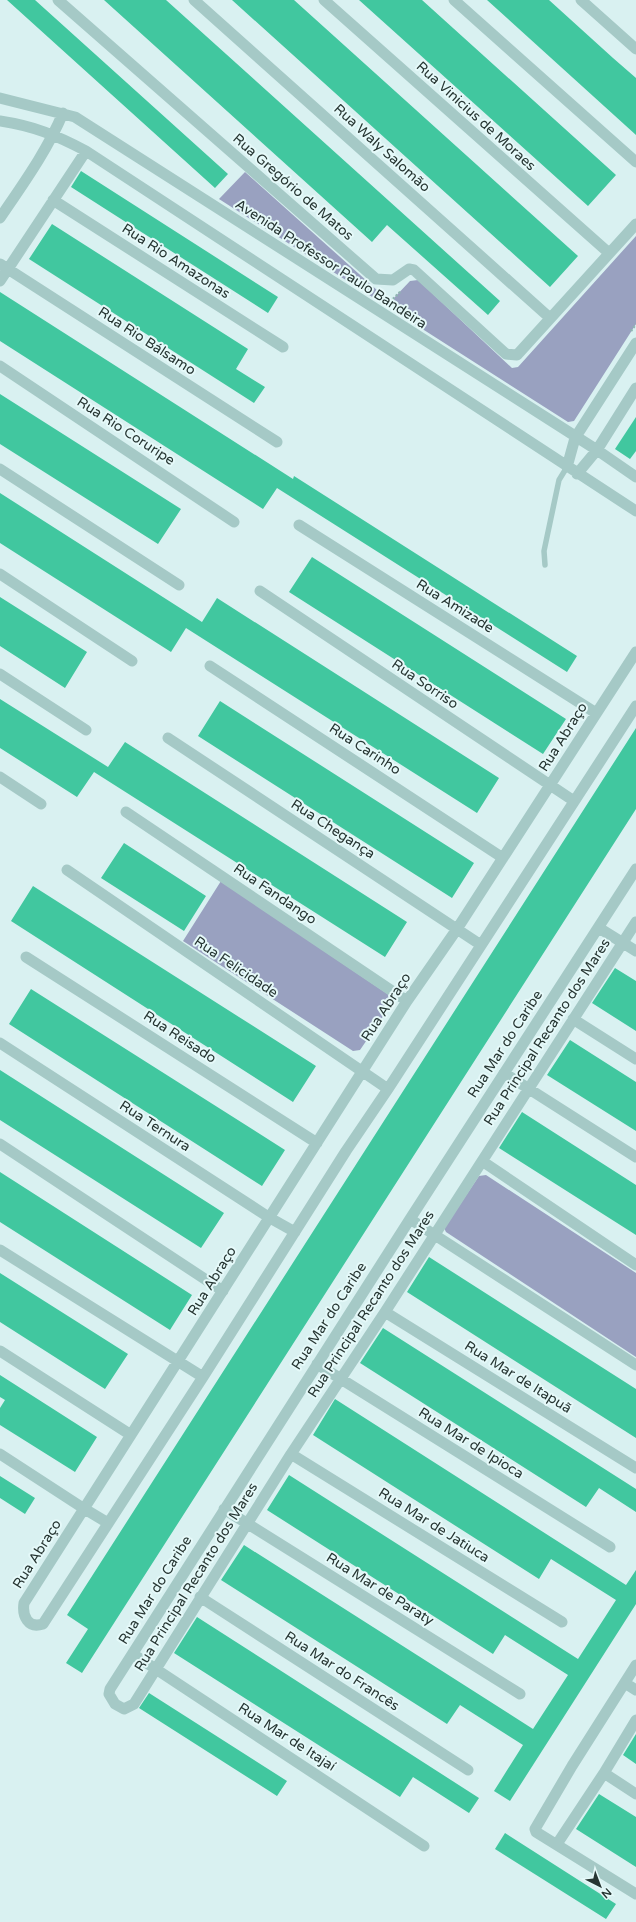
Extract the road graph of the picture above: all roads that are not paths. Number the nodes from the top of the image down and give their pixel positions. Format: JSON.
{"nodes":[{"id":1,"x":58,"y":0,"type":"edge"},
{"id":2,"x":194,"y":0,"type":"edge"},
{"id":3,"x":324,"y":0,"type":"edge"},
{"id":4,"x":454,"y":0,"type":"edge"},
{"id":5,"x":581,"y":0,"type":"edge"},
{"id":6,"x":636,"y":49,"type":"edge"},
{"id":7,"x":0,"y":98,"type":"edge"},
{"id":8,"x":63,"y":114,"type":"junction"},
{"id":9,"x":0,"y":121,"type":"edge"},
{"id":10,"x":54,"y":134,"type":"junction"},
{"id":11,"x":86,"y":151,"type":"junction"},
{"id":12,"x":636,"y":162,"type":"edge"},
{"id":13,"x":53,"y":200,"type":"junction"},
{"id":14,"x":0,"y":218,"type":"edge"},
{"id":15,"x":636,"y":224,"type":"edge"},
{"id":16,"x":609,"y":254,"type":"junction"},
{"id":17,"x":4,"y":267,"type":"edge"},
{"id":18,"x":0,"y":281,"type":"edge"},
{"id":19,"x":550,"y":318,"type":"junction"},
{"id":20,"x":632,"y":340,"type":"edge"},
{"id":21,"x":283,"y":347,"type":"dead end"},
{"id":22,"x":0,"y":366,"type":"edge"},
{"id":23,"x":636,"y":388,"type":"edge"},
{"id":24,"x":576,"y":438,"type":"junction"},
{"id":25,"x":277,"y":442,"type":"dead end"},
{"id":26,"x":596,"y":450,"type":"junction"},
{"id":27,"x":567,"y":467,"type":"junction"},
{"id":28,"x":0,"y":469,"type":"edge"},
{"id":29,"x":577,"y":474,"type":"junction"},
{"id":30,"x":636,"y":477,"type":"edge"},
{"id":31,"x":636,"y":511,"type":"edge"},
{"id":32,"x":234,"y":522,"type":"dead end"},
{"id":33,"x":299,"y":525,"type":"dead end"},
{"id":34,"x":545,"y":565,"type":"dead end"},
{"id":35,"x":0,"y":574,"type":"edge"},
{"id":36,"x":179,"y":584,"type":"dead end"},
{"id":37,"x":260,"y":591,"type":"dead end"},
{"id":38,"x":636,"y":652,"type":"edge"},
{"id":39,"x":132,"y":661,"type":"dead end"},
{"id":40,"x":210,"y":666,"type":"dead end"},
{"id":41,"x":0,"y":674,"type":"edge"},
{"id":42,"x":636,"y":706,"type":"edge"},
{"id":43,"x":596,"y":713,"type":"junction"},
{"id":44,"x":86,"y":730,"type":"dead end"},
{"id":45,"x":168,"y":738,"type":"dead end"},
{"id":46,"x":0,"y":777,"type":"edge"},
{"id":47,"x":550,"y":785,"type":"junction"},
{"id":48,"x":574,"y":801,"type":"junction"},
{"id":49,"x":41,"y":804,"type":"dead end"},
{"id":50,"x":126,"y":812,"type":"dead end"},
{"id":51,"x":503,"y":858,"type":"junction"},
{"id":52,"x":636,"y":869,"type":"edge"},
{"id":53,"x":67,"y":870,"type":"dead end"},
{"id":54,"x":636,"y":922,"type":"edge"},
{"id":55,"x":598,"y":928,"type":"junction"},
{"id":56,"x":457,"y":929,"type":"junction"},
{"id":57,"x":623,"y":943,"type":"junction"},
{"id":58,"x":481,"y":945,"type":"junction"},
{"id":59,"x":636,"y":951,"type":"edge"},
{"id":60,"x":26,"y":957,"type":"dead end"},
{"id":61,"x":407,"y":1001,"type":"junction"},
{"id":62,"x":573,"y":1019,"type":"junction"},
{"id":63,"x":0,"y":1043,"type":"edge"},
{"id":64,"x":636,"y":1059,"type":"edge"},
{"id":65,"x":362,"y":1072,"type":"junction"},
{"id":66,"x":504,"y":1073,"type":"junction"},
{"id":67,"x":388,"y":1089,"type":"junction"},
{"id":68,"x":528,"y":1089,"type":"junction"},
{"id":69,"x":317,"y":1143,"type":"junction"},
{"id":70,"x":0,"y":1144,"type":"edge"},
{"id":71,"x":636,"y":1157,"type":"edge"},
{"id":72,"x":482,"y":1161,"type":"junction"},
{"id":73,"x":270,"y":1218,"type":"junction"},
{"id":74,"x":410,"y":1219,"type":"junction"},
{"id":75,"x":295,"y":1232,"type":"junction"},
{"id":76,"x":434,"y":1236,"type":"junction"},
{"id":77,"x":0,"y":1250,"type":"edge"},
{"id":78,"x":636,"y":1265,"type":"edge"},
{"id":79,"x":223,"y":1291,"type":"junction"},
{"id":80,"x":385,"y":1312,"type":"junction"},
{"id":81,"x":0,"y":1351,"type":"edge"},
{"id":82,"x":178,"y":1363,"type":"junction"},
{"id":83,"x":317,"y":1364,"type":"junction"},
{"id":84,"x":636,"y":1365,"type":"edge"},
{"id":85,"x":203,"y":1377,"type":"junction"},
{"id":86,"x":340,"y":1379,"type":"junction"},
{"id":87,"x":131,"y":1435,"type":"junction"},
{"id":88,"x":0,"y":1454,"type":"edge"},
{"id":89,"x":291,"y":1454,"type":"junction"},
{"id":90,"x":636,"y":1468,"type":"edge"},
{"id":91,"x":83,"y":1508,"type":"junction"},
{"id":92,"x":224,"y":1509,"type":"junction"},
{"id":93,"x":108,"y":1523,"type":"junction"},
{"id":94,"x":246,"y":1524,"type":"junction"},
{"id":95,"x":610,"y":1547,"type":"dead end"},
{"id":96,"x":200,"y":1596,"type":"junction"},
{"id":97,"x":562,"y":1622,"type":"dead end"},
{"id":98,"x":133,"y":1654,"type":"junction"},
{"id":99,"x":636,"y":1665,"type":"edge"},
{"id":100,"x":155,"y":1669,"type":"junction"},
{"id":101,"x":625,"y":1683,"type":"junction"},
{"id":102,"x":636,"y":1690,"type":"edge"},
{"id":103,"x":520,"y":1694,"type":"dead end"},
{"id":104,"x":134,"y":1704,"type":"joint"},
{"id":105,"x":636,"y":1720,"type":"edge"},
{"id":106,"x":468,"y":1770,"type":"dead end"},
{"id":107,"x":604,"y":1773,"type":"junction"},
{"id":108,"x":636,"y":1794,"type":"edge"},
{"id":109,"x":557,"y":1844,"type":"junction"},
{"id":110,"x":424,"y":1846,"type":"dead end"},
{"id":111,"x":636,"y":1894,"type":"edge"}],
"edges":[{"from":1,"to":19,"type":"street","name":"Rua Gregório de Matos"},
{"from":2,"to":19,"type":"street","name":"Rua Waly Salomão"},
{"from":3,"to":16,"type":"street","name":"Rua Vinicius de Moraes"},
{"from":4,"to":12,"type":"street"},
{"from":5,"to":6,"type":"street"},
{"from":7,"to":8,"type":"street","name":"Avenida Professor Paulo Bandeira"},
{"from":8,"to":10,"type":"street"},
{"from":8,"to":24,"type":"street","name":"Avenida Professor Paulo Bandeira"},
{"from":9,"to":10,"type":"street"},
{"from":10,"to":11,"type":"street"},
{"from":10,"to":14,"type":"street"},
{"from":11,"to":13,"type":"street"},
{"from":11,"to":27,"type":"street"},
{"from":13,"to":17,"type":"street"},
{"from":13,"to":21,"type":"street","name":"Rua Rio Amazonas"},
{"from":15,"to":16,"type":"street"},
{"from":16,"to":19,"type":"street"},
{"from":17,"to":18,"type":"street"},
{"from":17,"to":25,"type":"street","name":"Rua Rio Bálsamo"},
{"from":20,"to":24,"type":"street"},
{"from":22,"to":32,"type":"street","name":"Rua Rio Coruripe"},
{"from":23,"to":26,"type":"street"},
{"from":24,"to":26,"type":"street","name":"Avenida Professor Paulo Bandeira"},
{"from":24,"to":27,"type":"street"},
{"from":26,"to":29,"type":"street"},
{"from":26,"to":30,"type":"street","name":"Avenida Professor Paulo Bandeira"},
{"from":27,"to":29,"type":"street"},
{"from":27,"to":34,"type":"lane"},
{"from":28,"to":36,"type":"street"},
{"from":29,"to":31,"type":"street"},
{"from":33,"to":43,"type":"street","name":"Rua Amizade"},
{"from":35,"to":39,"type":"street"},
{"from":37,"to":47,"type":"street","name":"Rua Sorriso"},
{"from":38,"to":43,"type":"street","name":"Rua Abraço"},
{"from":40,"to":51,"type":"street","name":"Rua Carinho"},
{"from":41,"to":44,"type":"street"},
{"from":42,"to":48,"type":"street","name":"Rua Abraço"},
{"from":43,"to":47,"type":"street","name":"Rua Abraço"},
{"from":45,"to":56,"type":"street","name":"Rua Chegança"},
{"from":46,"to":49,"type":"street"},
{"from":47,"to":48,"type":"street","name":"Rua Sorriso"},
{"from":47,"to":51,"type":"street","name":"Rua Abraço"},
{"from":48,"to":58,"type":"street","name":"Rua Abraço"},
{"from":50,"to":61,"type":"street","name":"Rua Fandango"},
{"from":51,"to":56,"type":"street","name":"Rua Abraço"},
{"from":52,"to":55,"type":"street","name":"Rua Mar do Caribe"},
{"from":53,"to":65,"type":"street","name":"Rua Felicidade"},
{"from":54,"to":57,"type":"street","name":"Rua Principal Recanto dos Mares"},
{"from":55,"to":57,"type":"street"},
{"from":55,"to":66,"type":"street","name":"Rua Mar do Caribe"},
{"from":56,"to":58,"type":"street","name":"Rua Chegança"},
{"from":56,"to":61,"type":"street","name":"Rua Abraço"},
{"from":57,"to":59,"type":"street"},
{"from":57,"to":62,"type":"street","name":"Rua Principal Recanto dos Mares"},
{"from":58,"to":67,"type":"street","name":"Rua Abraço"},
{"from":60,"to":69,"type":"street","name":"Rua Reisado"},
{"from":61,"to":65,"type":"street","name":"Rua Abraço"},
{"from":62,"to":64,"type":"street"},
{"from":62,"to":68,"type":"street","name":"Rua Principal Recanto dos Mares"},
{"from":63,"to":73,"type":"street","name":"Rua Ternura"},
{"from":65,"to":67,"type":"street","name":"Rua Felicidade"},
{"from":65,"to":69,"type":"street","name":"Rua Abraço"},
{"from":66,"to":68,"type":"street"},
{"from":66,"to":74,"type":"street","name":"Rua Mar do Caribe"},
{"from":67,"to":75,"type":"street","name":"Rua Abraço"},
{"from":68,"to":71,"type":"street"},
{"from":68,"to":72,"type":"street","name":"Rua Principal Recanto dos Mares"},
{"from":69,"to":73,"type":"street","name":"Rua Abraço"},
{"from":70,"to":79,"type":"street"},
{"from":72,"to":76,"type":"street","name":"Rua Principal Recanto dos Mares"},
{"from":72,"to":78,"type":"street"},
{"from":73,"to":75,"type":"street","name":"Rua Ternura"},
{"from":73,"to":79,"type":"street","name":"Rua Abraço"},
{"from":74,"to":76,"type":"street"},
{"from":74,"to":83,"type":"street","name":"Rua Mar do Caribe"},
{"from":75,"to":85,"type":"street","name":"Rua Abraço"},
{"from":76,"to":80,"type":"street","name":"Rua Principal Recanto dos Mares"},
{"from":76,"to":84,"type":"street"},
{"from":77,"to":82,"type":"street"},
{"from":79,"to":82,"type":"street","name":"Rua Abraço"},
{"from":80,"to":86,"type":"street","name":"Rua Principal Recanto dos Mares"},
{"from":80,"to":90,"type":"street","name":"Rua Mar de Itapuã"},
{"from":81,"to":87,"type":"street"},
{"from":82,"to":85,"type":"street"},
{"from":82,"to":87,"type":"street","name":"Rua Abraço"},
{"from":83,"to":86,"type":"street","name":"Rua Mar de Ipioca"},
{"from":83,"to":92,"type":"street","name":"Rua Mar do Caribe"},
{"from":85,"to":93,"type":"street","name":"Rua Abraço"},
{"from":86,"to":89,"type":"street","name":"Rua Principal Recanto dos Mares"},
{"from":86,"to":95,"type":"street","name":"Rua Mar de Ipioca"},
{"from":87,"to":91,"type":"street","name":"Rua Abraço"},
{"from":88,"to":91,"type":"street"},
{"from":89,"to":94,"type":"street","name":"Rua Principal Recanto dos Mares"},
{"from":89,"to":97,"type":"street","name":"Rua Mar de Jatiuca"},
{"from":91,"to":93,"type":"street"},
{"from":91,"to":93,"type":"street","name":"Rua Abraço"},
{"from":92,"to":94,"type":"street","name":"Rua Mar de Paraty"},
{"from":92,"to":98,"type":"street","name":"Rua Mar do Caribe"},
{"from":94,"to":96,"type":"street","name":"Rua Principal Recanto dos Mares"},
{"from":94,"to":103,"type":"street","name":"Rua Mar de Paraty"},
{"from":96,"to":100,"type":"street","name":"Rua Principal Recanto dos Mares"},
{"from":96,"to":106,"type":"street","name":"Rua Mar do Francês"},
{"from":98,"to":100,"type":"street","name":"Rua Mar de Itajaí"},
{"from":98,"to":104,"type":"street","name":"Rua Mar do Caribe"},
{"from":99,"to":101,"type":"street"},
{"from":100,"to":104,"type":"street","name":"Rua Principal Recanto dos Mares"},
{"from":100,"to":110,"type":"street","name":"Rua Mar de Itajaí"},
{"from":101,"to":102,"type":"street"},
{"from":101,"to":109,"type":"street"},
{"from":105,"to":107,"type":"street"},
{"from":107,"to":108,"type":"street"},
{"from":107,"to":109,"type":"street"},
{"from":109,"to":111,"type":"street"}]}
